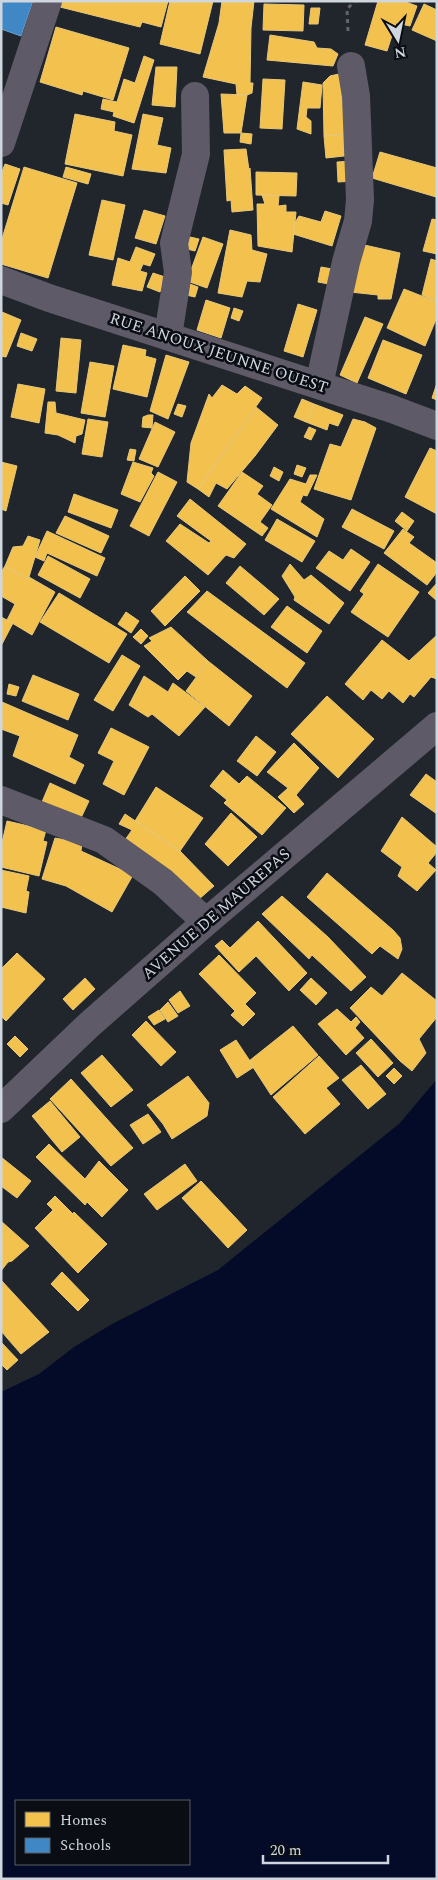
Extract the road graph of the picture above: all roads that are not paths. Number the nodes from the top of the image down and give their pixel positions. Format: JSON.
{"nodes":[{"id":1,"x":48,"y":1,"type":"edge"},
{"id":2,"x":351,"y":66,"type":"dead end"},
{"id":3,"x":196,"y":96,"type":"dead end"},
{"id":4,"x":1,"y":144,"type":"edge"},
{"id":5,"x":1,"y":280,"type":"edge"},
{"id":6,"x":168,"y":336,"type":"junction"},
{"id":7,"x":319,"y":385,"type":"junction"},
{"id":8,"x":437,"y":426,"type":"edge"},
{"id":9,"x":437,"y":726,"type":"edge"},
{"id":10,"x":1,"y":800,"type":"edge"},
{"id":11,"x":206,"y":922,"type":"junction"},
{"id":12,"x":1,"y":1109,"type":"edge"}],
"edges":[{"from":1,"to":4,"type":"street"},
{"from":2,"to":7,"type":"street"},
{"from":3,"to":6,"type":"street"},
{"from":5,"to":6,"type":"street","name":"RUE ANOUX JEUNNE OUEST"},
{"from":6,"to":7,"type":"street","name":"RUE ANOUX JEUNNE OUEST"},
{"from":7,"to":8,"type":"street","name":"RUE ANOUX JEUNNE OUEST"},
{"from":9,"to":11,"type":"street","name":"AVENUE DE MAUREPAS"},
{"from":10,"to":11,"type":"street"},
{"from":11,"to":12,"type":"street","name":"AVENUE DE MAUREPAS"}]}
